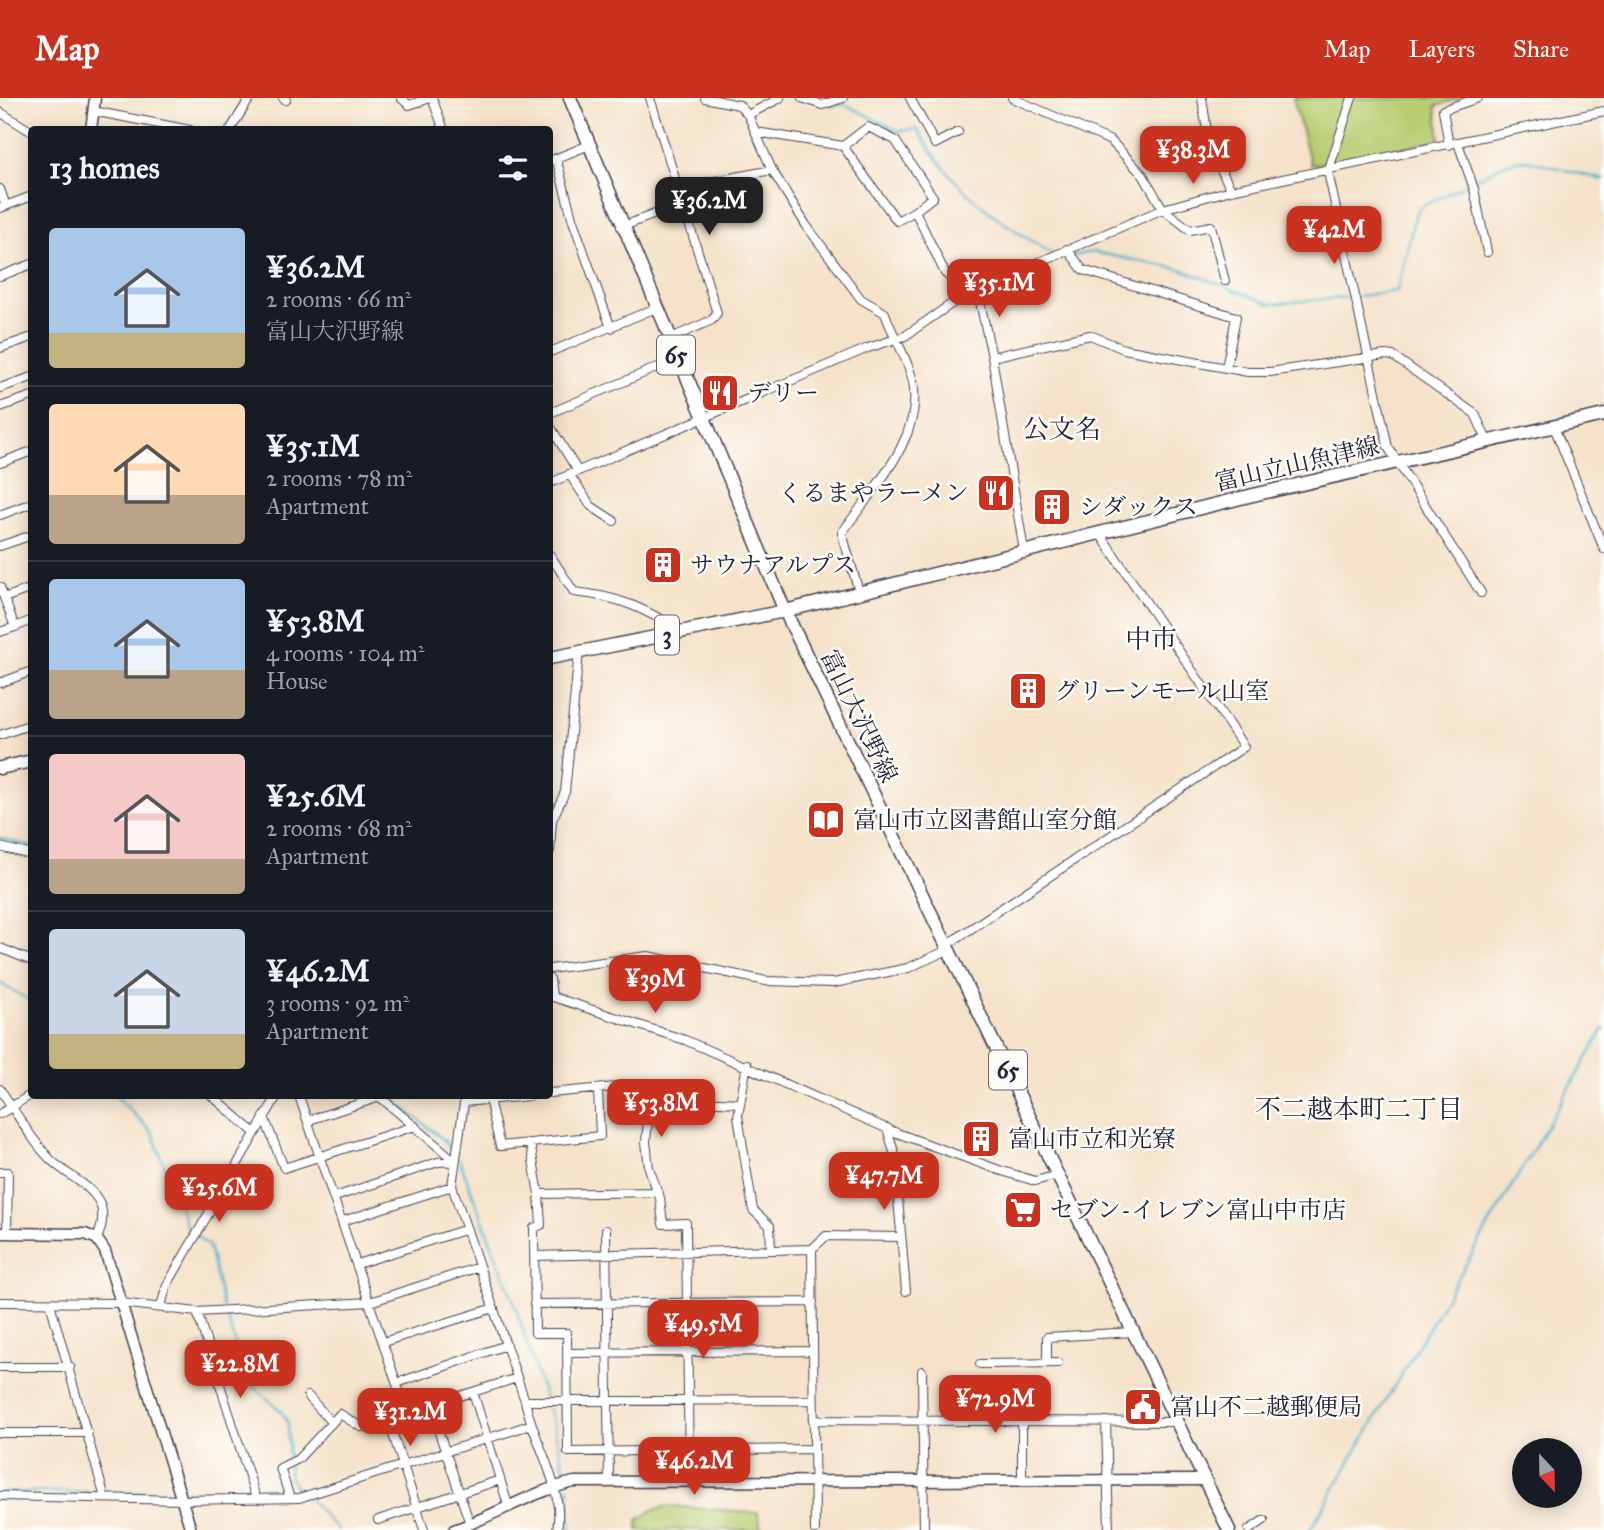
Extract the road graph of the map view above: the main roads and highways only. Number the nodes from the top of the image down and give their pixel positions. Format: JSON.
{"nodes":[{"id":1,"x":569,"y":98,"type":"edge"},
{"id":2,"x":1604,"y":415,"type":"edge"},
{"id":3,"x":785,"y":611,"type":"junction"},
{"id":4,"x":553,"y":657,"type":"edge"},
{"id":5,"x":28,"y":762,"type":"edge"},
{"id":6,"x":0,"y":768,"type":"edge"},
{"id":7,"x":1228,"y":1530,"type":"edge"}],
"edges":[{"from":1,"to":3,"type":"main road","name":"富山大沢野線","number":"65"},
{"from":2,"to":3,"type":"main road","name":"富山立山魚津線","number":"3"},
{"from":3,"to":4,"type":"main road","name":"富山立山魚津線","number":"3"},
{"from":3,"to":7,"type":"main road","name":"富山大沢野線","number":"65"},
{"from":5,"to":6,"type":"main road"}]}
